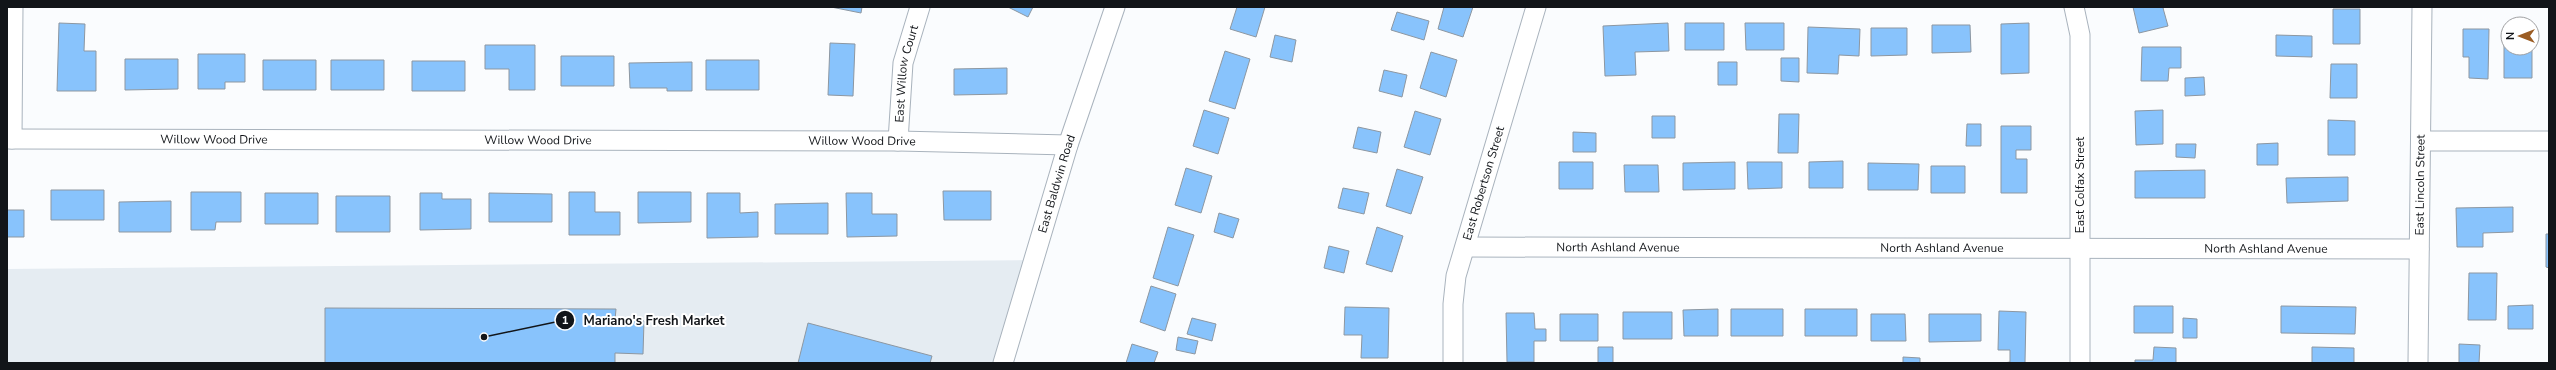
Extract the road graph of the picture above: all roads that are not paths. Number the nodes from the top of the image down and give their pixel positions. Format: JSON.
{"nodes":[{"id":1,"x":14,"y":7,"type":"edge"},
{"id":2,"x":920,"y":7,"type":"edge"},
{"id":3,"x":1115,"y":7,"type":"edge"},
{"id":4,"x":1536,"y":7,"type":"edge"},
{"id":5,"x":2074,"y":7,"type":"edge"},
{"id":6,"x":2422,"y":7,"type":"edge"},
{"id":7,"x":10,"y":139,"type":"edge"},
{"id":8,"x":898,"y":141,"type":"junction"},
{"id":9,"x":2421,"y":141,"type":"junction"},
{"id":10,"x":2549,"y":141,"type":"edge"},
{"id":11,"x":1068,"y":145,"type":"junction"},
{"id":12,"x":1465,"y":247,"type":"junction"},
{"id":13,"x":2080,"y":247,"type":"junction"},
{"id":14,"x":2419,"y":249,"type":"junction"},
{"id":15,"x":1003,"y":363,"type":"edge"},
{"id":16,"x":1453,"y":363,"type":"edge"},
{"id":17,"x":2080,"y":363,"type":"edge"},
{"id":18,"x":2418,"y":363,"type":"edge"}],
"edges":[{"from":1,"to":7,"type":"street"},
{"from":2,"to":8,"type":"street","name":"East Willow Court"},
{"from":3,"to":11,"type":"street","name":"East Baldwin Road"},
{"from":4,"to":12,"type":"street","name":"East Robertson Street"},
{"from":5,"to":13,"type":"street","name":"East Colfax Street"},
{"from":6,"to":9,"type":"street","name":"East Lincoln Street"},
{"from":7,"to":8,"type":"street","name":"Willow Wood Drive"},
{"from":8,"to":11,"type":"street","name":"Willow Wood Drive"},
{"from":9,"to":10,"type":"street"},
{"from":9,"to":14,"type":"street","name":"East Lincoln Street"},
{"from":11,"to":15,"type":"street","name":"East Baldwin Road"},
{"from":12,"to":13,"type":"street","name":"North Ashland Avenue"},
{"from":12,"to":16,"type":"street","name":"East Robertson Street"},
{"from":13,"to":14,"type":"street","name":"North Ashland Avenue"},
{"from":13,"to":17,"type":"street","name":"East Colfax Street"},
{"from":14,"to":18,"type":"street","name":"East Lincoln Street"}]}
